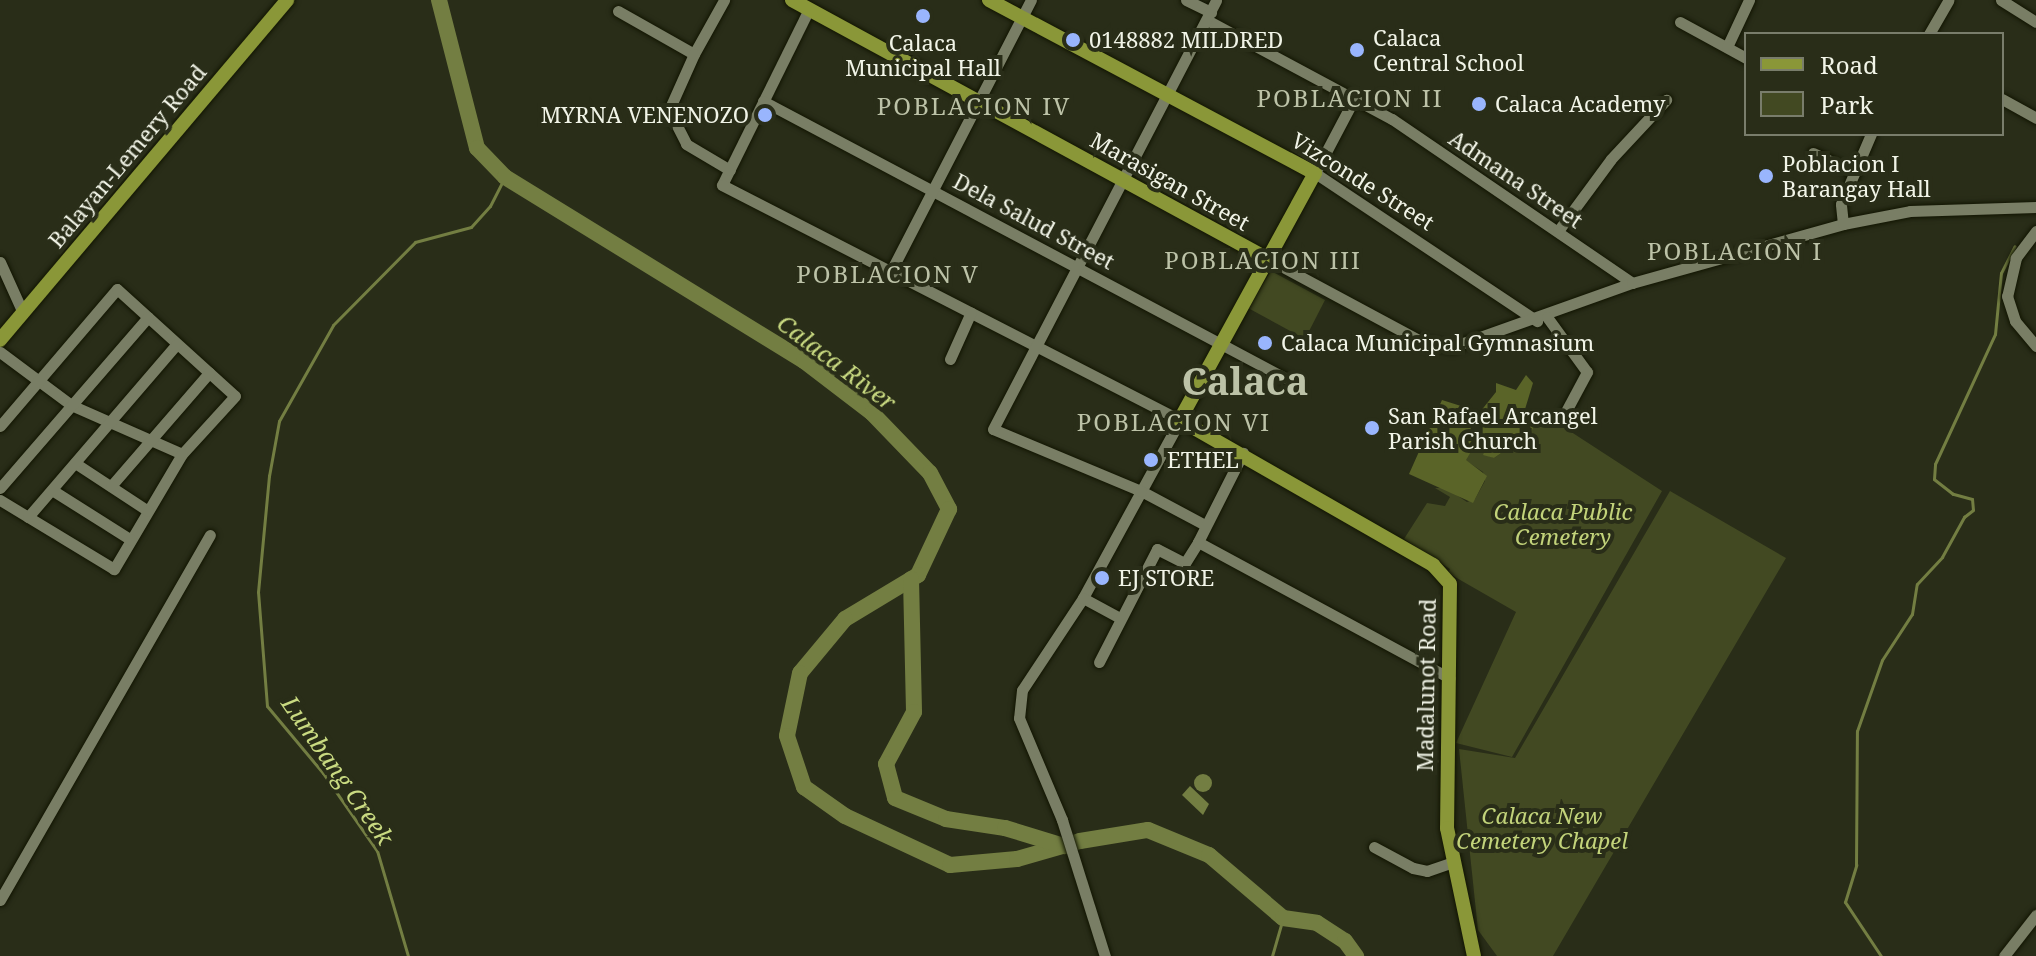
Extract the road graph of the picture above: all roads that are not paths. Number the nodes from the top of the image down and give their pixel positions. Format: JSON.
{"nodes":[{"id":1,"x":287,"y":0,"type":"edge"},
{"id":2,"x":724,"y":0,"type":"edge"},
{"id":3,"x":792,"y":0,"type":"edge"},
{"id":4,"x":989,"y":0,"type":"edge"},
{"id":5,"x":1031,"y":0,"type":"edge"},
{"id":6,"x":1186,"y":0,"type":"edge"},
{"id":7,"x":1216,"y":0,"type":"edge"},
{"id":8,"x":1749,"y":0,"type":"edge"},
{"id":9,"x":1949,"y":0,"type":"edge"},
{"id":10,"x":2001,"y":0,"type":"edge"},
{"id":11,"x":812,"y":4,"type":"edge"},
{"id":12,"x":618,"y":11,"type":"dead end"},
{"id":13,"x":1209,"y":16,"type":"junction"},
{"id":14,"x":1023,"y":18,"type":"junction"},
{"id":15,"x":1680,"y":22,"type":"dead end"},
{"id":16,"x":2036,"y":22,"type":"edge"},
{"id":17,"x":1930,"y":32,"type":"edge"},
{"id":18,"x":1727,"y":47,"type":"junction"},
{"id":19,"x":694,"y":54,"type":"junction"},
{"id":20,"x":1744,"y":57,"type":"edge"},
{"id":21,"x":1168,"y":95,"type":"junction"},
{"id":22,"x":1354,"y":99,"type":"junction"},
{"id":23,"x":1666,"y":100,"type":"dead end"},
{"id":24,"x":2004,"y":100,"type":"edge"},
{"id":25,"x":763,"y":101,"type":"junction"},
{"id":26,"x":979,"y":101,"type":"junction"},
{"id":27,"x":2036,"y":118,"type":"edge"},
{"id":28,"x":1870,"y":136,"type":"edge"},
{"id":29,"x":1813,"y":153,"type":"dead end"},
{"id":30,"x":730,"y":170,"type":"junction"},
{"id":31,"x":1854,"y":172,"type":"junction"},
{"id":32,"x":1315,"y":173,"type":"junction"},
{"id":33,"x":1124,"y":180,"type":"junction"},
{"id":34,"x":934,"y":191,"type":"junction"},
{"id":35,"x":2036,"y":207,"type":"edge"},
{"id":36,"x":1843,"y":224,"type":"junction"},
{"id":37,"x":1558,"y":231,"type":"junction"},
{"id":38,"x":2036,"y":231,"type":"edge"},
{"id":39,"x":1268,"y":259,"type":"junction"},
{"id":40,"x":0,"y":262,"type":"edge"},
{"id":41,"x":1076,"y":265,"type":"junction"},
{"id":42,"x":891,"y":271,"type":"junction"},
{"id":43,"x":1632,"y":283,"type":"junction"},
{"id":44,"x":971,"y":312,"type":"junction"},
{"id":45,"x":23,"y":313,"type":"junction"},
{"id":46,"x":148,"y":317,"type":"junction"},
{"id":47,"x":1542,"y":319,"type":"junction"},
{"id":48,"x":0,"y":340,"type":"edge"},
{"id":49,"x":177,"y":344,"type":"junction"},
{"id":50,"x":1035,"y":345,"type":"junction"},
{"id":51,"x":1223,"y":345,"type":"junction"},
{"id":52,"x":2036,"y":346,"type":"edge"},
{"id":53,"x":0,"y":352,"type":"edge"},
{"id":54,"x":950,"y":359,"type":"dead end"},
{"id":55,"x":209,"y":373,"type":"junction"},
{"id":56,"x":1285,"y":378,"type":"dead end"},
{"id":57,"x":38,"y":381,"type":"junction"},
{"id":58,"x":71,"y":405,"type":"junction"},
{"id":59,"x":1565,"y":413,"type":"dead end"},
{"id":60,"x":1180,"y":420,"type":"junction"},
{"id":61,"x":108,"y":424,"type":"junction"},
{"id":62,"x":0,"y":426,"type":"edge"},
{"id":63,"x":150,"y":441,"type":"junction"},
{"id":64,"x":1243,"y":453,"type":"junction"},
{"id":65,"x":182,"y":454,"type":"junction"},
{"id":66,"x":75,"y":463,"type":"junction"},
{"id":67,"x":111,"y":486,"type":"junction"},
{"id":68,"x":0,"y":488,"type":"edge"},
{"id":69,"x":52,"y":490,"type":"junction"},
{"id":70,"x":1141,"y":491,"type":"junction"},
{"id":71,"x":0,"y":500,"type":"edge"},
{"id":72,"x":148,"y":511,"type":"junction"},
{"id":73,"x":28,"y":517,"type":"junction"},
{"id":74,"x":1205,"y":525,"type":"junction"},
{"id":75,"x":210,"y":535,"type":"dead end"},
{"id":76,"x":131,"y":540,"type":"junction"},
{"id":77,"x":1198,"y":542,"type":"junction"},
{"id":78,"x":1083,"y":598,"type":"junction"},
{"id":79,"x":1120,"y":618,"type":"junction"},
{"id":80,"x":1099,"y":662,"type":"dead end"},
{"id":81,"x":1450,"y":678,"type":"junction"},
{"id":82,"x":1374,"y":847,"type":"dead end"},
{"id":83,"x":1453,"y":862,"type":"junction"},
{"id":84,"x":0,"y":900,"type":"edge"},
{"id":85,"x":2036,"y":915,"type":"edge"},
{"id":86,"x":1105,"y":956,"type":"edge"},
{"id":87,"x":1474,"y":956,"type":"edge"},
{"id":88,"x":2004,"y":956,"type":"edge"}],
"edges":[{"from":1,"to":45,"type":"main road","name":"Balayan-Lemery Road"},
{"from":2,"to":19,"type":"street"},
{"from":3,"to":11,"type":"main road","name":"Marasigan Street"},
{"from":4,"to":14,"type":"main road","name":"Vizconde Street"},
{"from":5,"to":14,"type":"street"},
{"from":6,"to":13,"type":"street","name":"Admana Street"},
{"from":7,"to":13,"type":"street"},
{"from":8,"to":18,"type":"street"},
{"from":9,"to":17,"type":"street"},
{"from":10,"to":16,"type":"street"},
{"from":11,"to":25,"type":"street"},
{"from":11,"to":26,"type":"main road","name":"Marasigan Street"},
{"from":12,"to":19,"type":"street"},
{"from":13,"to":21,"type":"street"},
{"from":13,"to":22,"type":"street","name":"Admana Street"},
{"from":14,"to":21,"type":"main road","name":"Vizconde Street"},
{"from":14,"to":26,"type":"street"},
{"from":15,"to":18,"type":"street"},
{"from":18,"to":20,"type":"street"},
{"from":19,"to":30,"type":"street"},
{"from":21,"to":32,"type":"main road","name":"Vizconde Street"},
{"from":21,"to":33,"type":"street"},
{"from":22,"to":32,"type":"street"},
{"from":22,"to":37,"type":"street","name":"Admana Street"},
{"from":23,"to":37,"type":"street"},
{"from":24,"to":27,"type":"street"},
{"from":25,"to":30,"type":"street"},
{"from":25,"to":34,"type":"street","name":"Dela Salud Street"},
{"from":26,"to":33,"type":"main road","name":"Marasigan Street"},
{"from":26,"to":34,"type":"street"},
{"from":28,"to":31,"type":"street"},
{"from":29,"to":31,"type":"street"},
{"from":30,"to":42,"type":"street"},
{"from":31,"to":36,"type":"street"},
{"from":32,"to":39,"type":"main road"},
{"from":32,"to":47,"type":"street","name":"Vizconde Street"},
{"from":33,"to":39,"type":"main road","name":"Marasigan Street"},
{"from":33,"to":41,"type":"street"},
{"from":34,"to":41,"type":"street","name":"Dela Salud Street"},
{"from":34,"to":42,"type":"street"},
{"from":35,"to":36,"type":"street","name":"Marasigan Street"},
{"from":36,"to":43,"type":"street","name":"Marasigan Street"},
{"from":37,"to":43,"type":"street","name":"Admana Street"},
{"from":38,"to":52,"type":"street"},
{"from":39,"to":47,"type":"street","name":"Marasigan Street"},
{"from":39,"to":51,"type":"main road"},
{"from":40,"to":45,"type":"street"},
{"from":41,"to":50,"type":"street"},
{"from":41,"to":51,"type":"street","name":"Dela Salud Street"},
{"from":42,"to":44,"type":"street"},
{"from":43,"to":47,"type":"street","name":"Marasigan Street"},
{"from":44,"to":50,"type":"street"},
{"from":44,"to":54,"type":"street"},
{"from":45,"to":48,"type":"main road","name":"Balayan-Lemery Road"},
{"from":46,"to":49,"type":"street"},
{"from":46,"to":57,"type":"street"},
{"from":46,"to":58,"type":"street"},
{"from":47,"to":59,"type":"street"},
{"from":49,"to":55,"type":"street"},
{"from":49,"to":61,"type":"street"},
{"from":50,"to":60,"type":"street"},
{"from":50,"to":70,"type":"street"},
{"from":51,"to":56,"type":"street","name":"Dela Salud Street"},
{"from":51,"to":60,"type":"main road"},
{"from":53,"to":57,"type":"street"},
{"from":55,"to":63,"type":"street"},
{"from":55,"to":65,"type":"street"},
{"from":57,"to":58,"type":"street"},
{"from":57,"to":62,"type":"street"},
{"from":58,"to":61,"type":"street"},
{"from":58,"to":68,"type":"street"},
{"from":60,"to":64,"type":"main road","name":"Madalunot Road"},
{"from":60,"to":70,"type":"street"},
{"from":61,"to":63,"type":"street"},
{"from":61,"to":66,"type":"street"},
{"from":63,"to":65,"type":"street"},
{"from":63,"to":67,"type":"street"},
{"from":64,"to":74,"type":"street"},
{"from":64,"to":81,"type":"main road","name":"Madalunot Road"},
{"from":65,"to":72,"type":"street"},
{"from":66,"to":67,"type":"street"},
{"from":66,"to":69,"type":"street"},
{"from":67,"to":72,"type":"street"},
{"from":69,"to":73,"type":"street"},
{"from":69,"to":76,"type":"street"},
{"from":70,"to":74,"type":"street"},
{"from":70,"to":78,"type":"street"},
{"from":71,"to":73,"type":"street"},
{"from":72,"to":76,"type":"street"},
{"from":73,"to":76,"type":"street"},
{"from":74,"to":77,"type":"street"},
{"from":75,"to":84,"type":"street"},
{"from":77,"to":79,"type":"street"},
{"from":77,"to":81,"type":"street"},
{"from":78,"to":79,"type":"street"},
{"from":78,"to":86,"type":"street"},
{"from":79,"to":80,"type":"street"},
{"from":81,"to":83,"type":"main road","name":"Madalunot Road"},
{"from":82,"to":83,"type":"street"},
{"from":83,"to":87,"type":"main road","name":"Madalunot Road"},
{"from":85,"to":88,"type":"street"}]}
